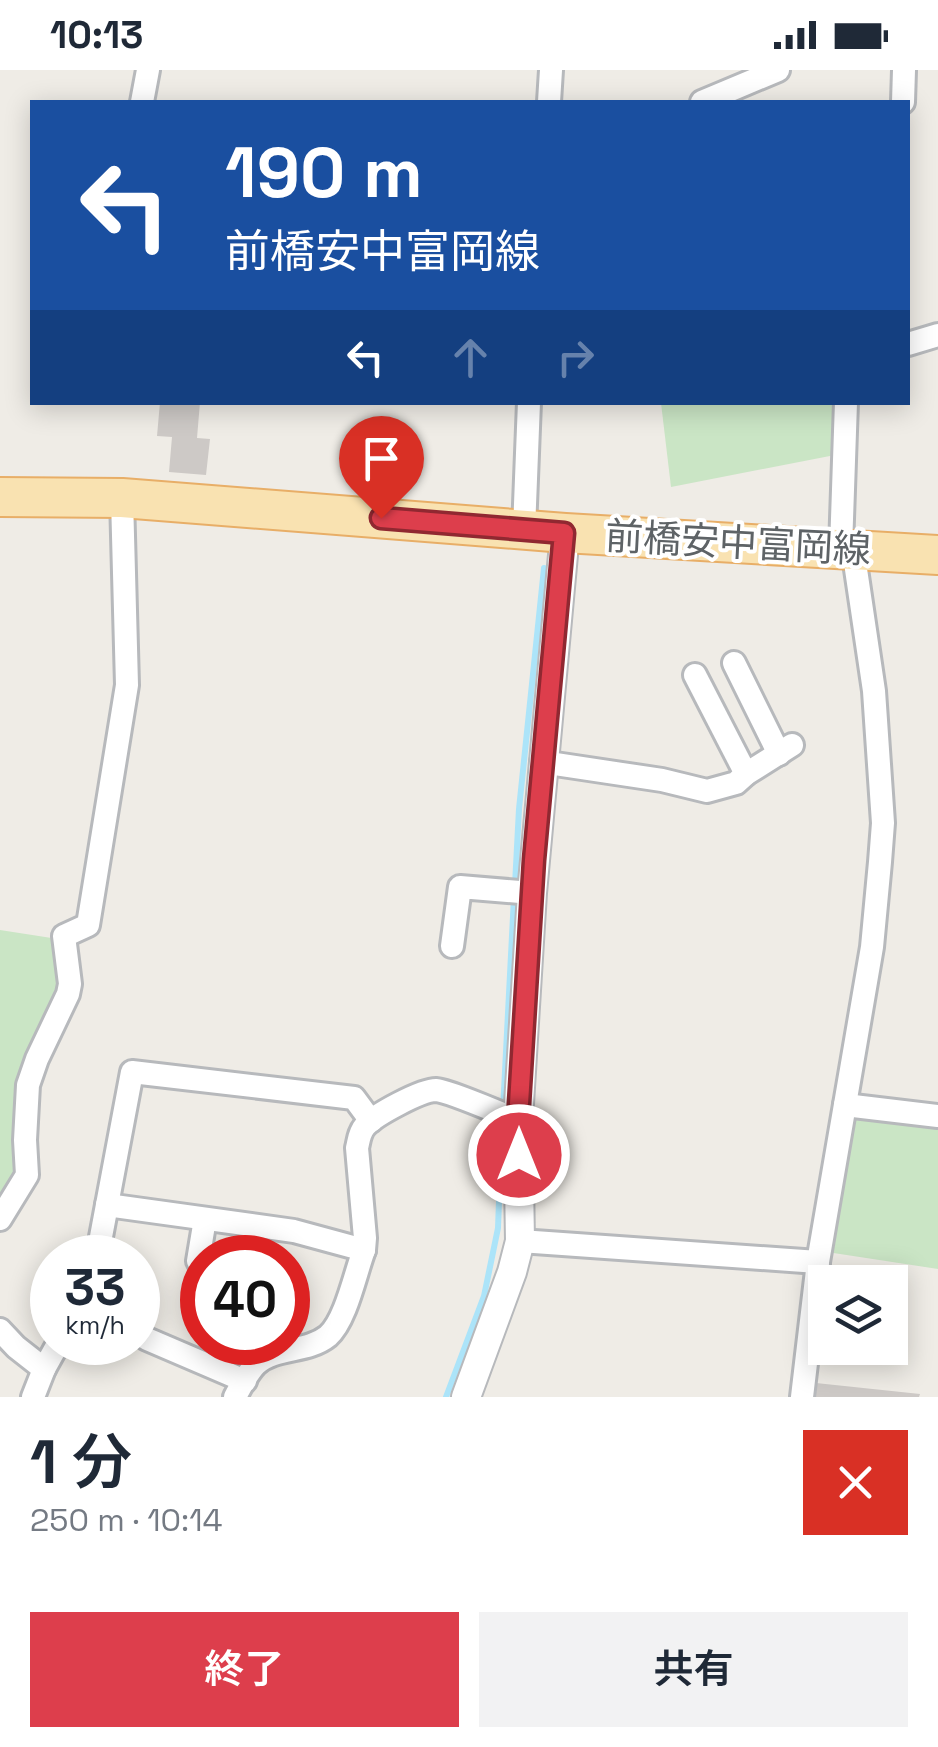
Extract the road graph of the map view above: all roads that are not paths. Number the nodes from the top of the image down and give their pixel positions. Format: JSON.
{"nodes":[{"id":1,"x":148,"y":70,"type":"edge"},
{"id":2,"x":551,"y":70,"type":"edge"},
{"id":3,"x":778,"y":70,"type":"edge"},
{"id":4,"x":904,"y":70,"type":"edge"},
{"id":5,"x":142,"y":100,"type":"edge"},
{"id":6,"x":548,"y":100,"type":"edge"},
{"id":7,"x":707,"y":100,"type":"edge"},
{"id":8,"x":903,"y":100,"type":"edge"},
{"id":9,"x":938,"y":336,"type":"edge"},
{"id":10,"x":910,"y":343,"type":"edge"},
{"id":11,"x":529,"y":405,"type":"edge"},
{"id":12,"x":846,"y":405,"type":"edge"},
{"id":13,"x":0,"y":497,"type":"edge"},
{"id":14,"x":122,"y":498,"type":"junction"},
{"id":15,"x":524,"y":530,"type":"junction"},
{"id":16,"x":564,"y":533,"type":"junction"},
{"id":17,"x":847,"y":549,"type":"junction"},
{"id":18,"x":938,"y":555,"type":"edge"},
{"id":19,"x":734,"y":663,"type":"dead end"},
{"id":20,"x":695,"y":675,"type":"dead end"},
{"id":21,"x":542,"y":762,"type":"junction"},
{"id":22,"x":746,"y":774,"type":"junction"},
{"id":23,"x":532,"y":892,"type":"junction"},
{"id":24,"x":452,"y":946,"type":"dead end"},
{"id":25,"x":845,"y":1105,"type":"junction"},
{"id":26,"x":938,"y":1116,"type":"edge"},
{"id":27,"x":518,"y":1120,"type":"junction"},
{"id":28,"x":371,"y":1121,"type":"junction"},
{"id":29,"x":107,"y":1205,"type":"junction"},
{"id":30,"x":0,"y":1219,"type":"edge"},
{"id":31,"x":205,"y":1219,"type":"junction"},
{"id":32,"x":101,"y":1235,"type":"edge"},
{"id":33,"x":202,"y":1235,"type":"edge"},
{"id":34,"x":520,"y":1241,"type":"junction"},
{"id":35,"x":364,"y":1250,"type":"junction"},
{"id":36,"x":818,"y":1262,"type":"junction"},
{"id":37,"x":5,"y":1346,"type":"edge"},
{"id":38,"x":160,"y":1346,"type":"edge"},
{"id":39,"x":46,"y":1365,"type":"edge"},
{"id":40,"x":44,"y":1369,"type":"junction"},
{"id":41,"x":240,"y":1389,"type":"edge"},
{"id":42,"x":33,"y":1397,"type":"edge"},
{"id":43,"x":466,"y":1397,"type":"edge"},
{"id":44,"x":802,"y":1397,"type":"edge"}],
"edges":[{"from":1,"to":5,"type":"street"},
{"from":2,"to":6,"type":"street"},
{"from":3,"to":7,"type":"street"},
{"from":4,"to":8,"type":"street"},
{"from":9,"to":10,"type":"street"},
{"from":11,"to":15,"type":"street"},
{"from":12,"to":17,"type":"street"},
{"from":13,"to":14,"type":"main road","name":"前橋安中富岡線"},
{"from":14,"to":15,"type":"main road","name":"前橋安中富岡線"},
{"from":14,"to":30,"type":"street"},
{"from":15,"to":16,"type":"main road","name":"前橋安中富岡線"},
{"from":16,"to":17,"type":"main road","name":"前橋安中富岡線"},
{"from":16,"to":21,"type":"street"},
{"from":17,"to":18,"type":"main road","name":"前橋安中富岡線"},
{"from":17,"to":25,"type":"street"},
{"from":19,"to":22,"type":"street"},
{"from":20,"to":22,"type":"street"},
{"from":21,"to":22,"type":"street"},
{"from":21,"to":23,"type":"street"},
{"from":23,"to":24,"type":"street"},
{"from":23,"to":27,"type":"street"},
{"from":25,"to":26,"type":"street"},
{"from":25,"to":36,"type":"street"},
{"from":27,"to":28,"type":"street"},
{"from":27,"to":34,"type":"street"},
{"from":28,"to":29,"type":"street"},
{"from":28,"to":35,"type":"street"},
{"from":29,"to":31,"type":"street"},
{"from":29,"to":32,"type":"street"},
{"from":31,"to":33,"type":"street"},
{"from":31,"to":35,"type":"street"},
{"from":34,"to":36,"type":"street"},
{"from":34,"to":43,"type":"street"},
{"from":35,"to":41,"type":"street"},
{"from":36,"to":44,"type":"street"},
{"from":37,"to":40,"type":"street"},
{"from":38,"to":41,"type":"street"},
{"from":39,"to":40,"type":"street"},
{"from":40,"to":42,"type":"street"}]}
